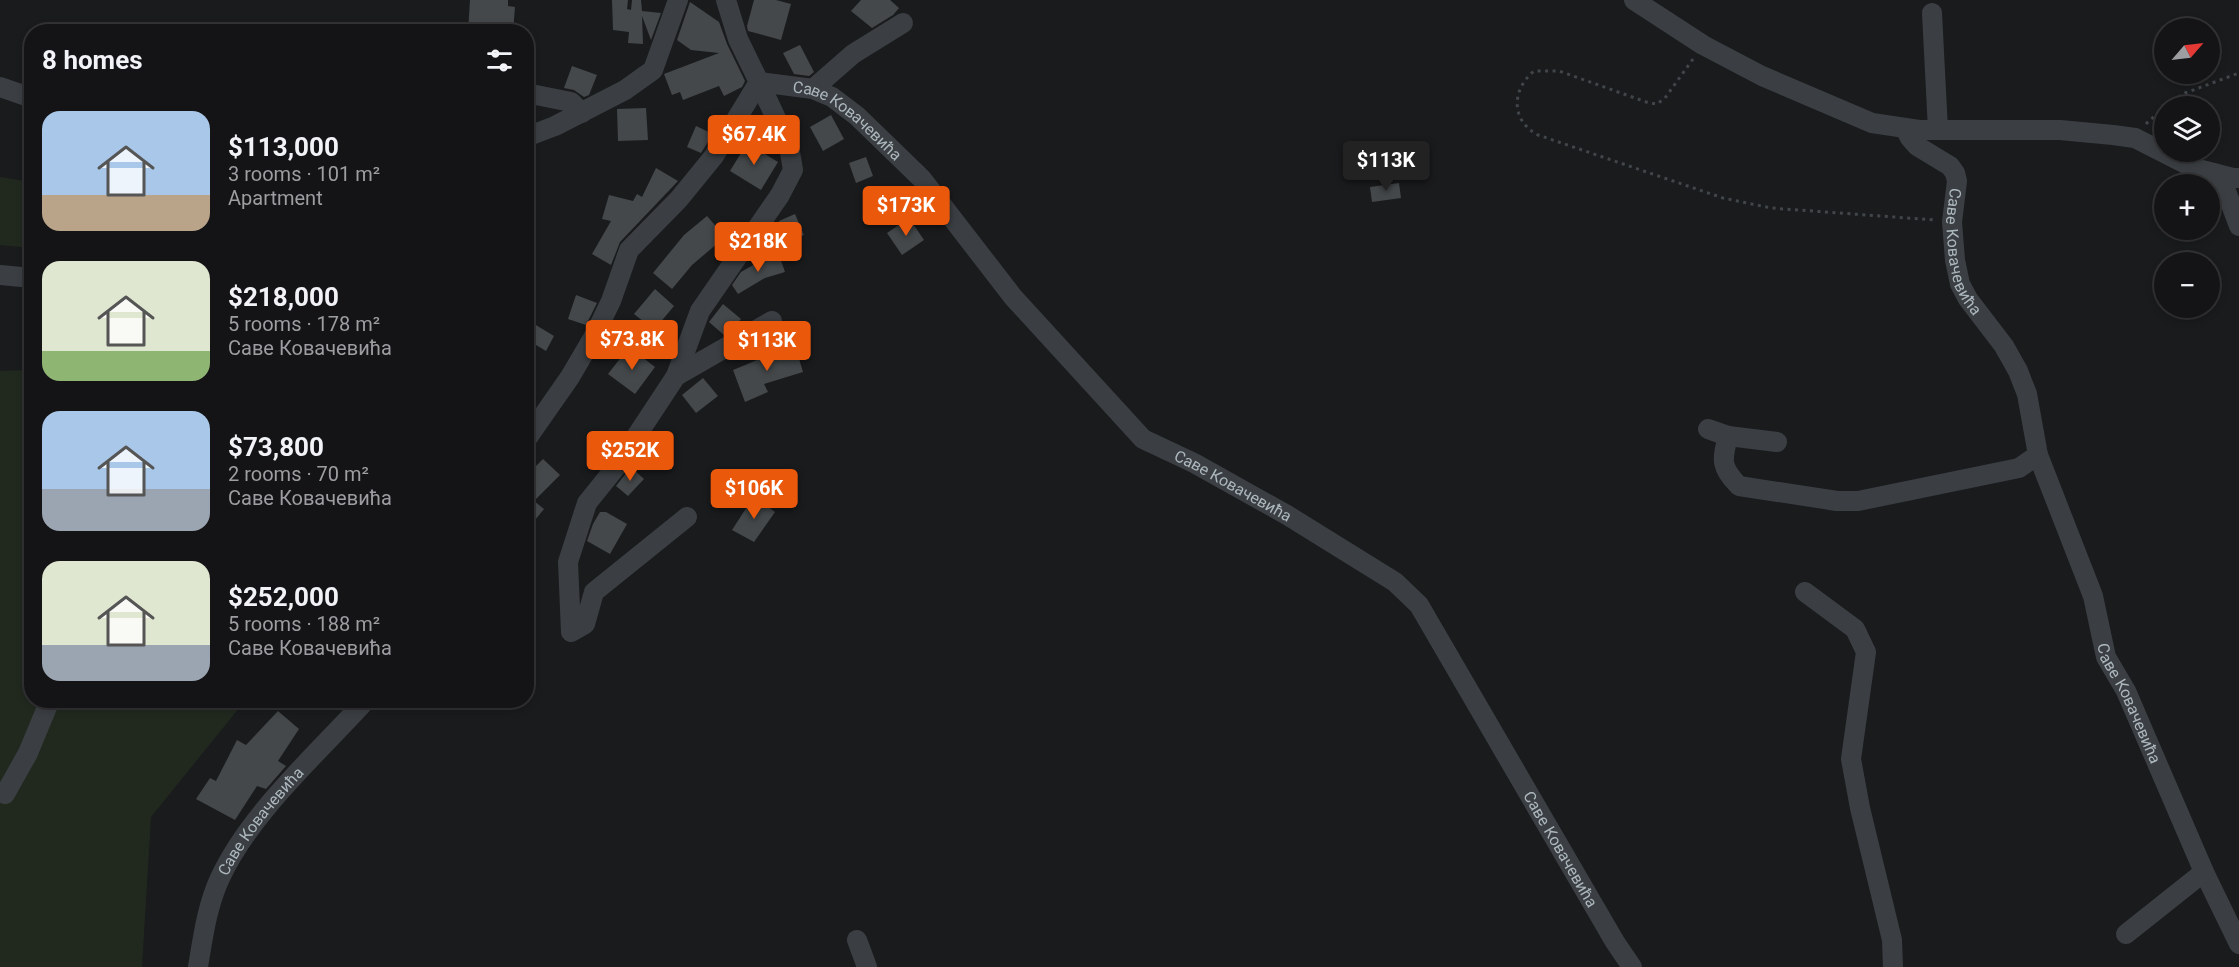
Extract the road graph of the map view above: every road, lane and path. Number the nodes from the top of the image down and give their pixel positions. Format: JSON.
{"nodes":[{"id":1,"x":678,"y":0,"type":"edge"},
{"id":2,"x":726,"y":0,"type":"edge"},
{"id":3,"x":1634,"y":0,"type":"edge"},
{"id":4,"x":1932,"y":13,"type":"dead end"},
{"id":5,"x":903,"y":23,"type":"dead end"},
{"id":6,"x":1703,"y":45,"type":"junction"},
{"id":7,"x":2239,"y":73,"type":"edge"},
{"id":8,"x":759,"y":82,"type":"junction"},
{"id":9,"x":0,"y":87,"type":"edge"},
{"id":10,"x":813,"y":89,"type":"junction"},
{"id":11,"x":24,"y":95,"type":"edge"},
{"id":12,"x":534,"y":95,"type":"edge"},
{"id":13,"x":2180,"y":96,"type":"edge"},
{"id":14,"x":582,"y":113,"type":"junction"},
{"id":15,"x":2154,"y":116,"type":"edge"},
{"id":16,"x":1905,"y":128,"type":"junction"},
{"id":17,"x":1938,"y":130,"type":"junction"},
{"id":18,"x":534,"y":134,"type":"edge"},
{"id":19,"x":2135,"y":138,"type":"junction"},
{"id":20,"x":2230,"y":176,"type":"edge"},
{"id":21,"x":1952,"y":222,"type":"junction"},
{"id":22,"x":2239,"y":226,"type":"edge"},
{"id":23,"x":0,"y":275,"type":"edge"},
{"id":24,"x":24,"y":277,"type":"edge"},
{"id":25,"x":772,"y":321,"type":"dead end"},
{"id":26,"x":676,"y":376,"type":"junction"},
{"id":27,"x":534,"y":429,"type":"edge"},
{"id":28,"x":1708,"y":429,"type":"dead end"},
{"id":29,"x":1728,"y":436,"type":"junction"},
{"id":30,"x":1778,"y":442,"type":"dead end"},
{"id":31,"x":2038,"y":455,"type":"junction"},
{"id":32,"x":687,"y":517,"type":"dead end"},
{"id":33,"x":1805,"y":592,"type":"dead end"},
{"id":34,"x":47,"y":708,"type":"edge"},
{"id":35,"x":359,"y":708,"type":"edge"},
{"id":36,"x":5,"y":794,"type":"dead end"},
{"id":37,"x":2204,"y":872,"type":"junction"},
{"id":38,"x":2126,"y":934,"type":"dead end"},
{"id":39,"x":857,"y":940,"type":"dead end"},
{"id":40,"x":2239,"y":944,"type":"edge"},
{"id":41,"x":198,"y":967,"type":"edge"},
{"id":42,"x":867,"y":967,"type":"edge"},
{"id":43,"x":1632,"y":967,"type":"edge"},
{"id":44,"x":1893,"y":967,"type":"edge"}],
"edges":[{"from":1,"to":14,"type":"street"},
{"from":2,"to":8,"type":"street","name":"Саве Ковачевића"},
{"from":3,"to":6,"type":"street"},
{"from":4,"to":17,"type":"street"},
{"from":5,"to":10,"type":"street"},
{"from":6,"to":16,"type":"street"},
{"from":6,"to":21,"type":"path"},
{"from":7,"to":13,"type":"path"},
{"from":8,"to":10,"type":"street","name":"Саве Ковачевића"},
{"from":8,"to":26,"type":"street","name":"Саве Ковачевића"},
{"from":8,"to":27,"type":"street"},
{"from":9,"to":11,"type":"street"},
{"from":10,"to":43,"type":"street","name":"Саве Ковачевића"},
{"from":12,"to":14,"type":"street"},
{"from":14,"to":18,"type":"street"},
{"from":15,"to":19,"type":"path"},
{"from":16,"to":17,"type":"street"},
{"from":16,"to":21,"type":"street","name":"Саве Ковачевића"},
{"from":17,"to":19,"type":"street"},
{"from":19,"to":20,"type":"street"},
{"from":20,"to":22,"type":"street"},
{"from":21,"to":31,"type":"street","name":"Саве Ковачевића"},
{"from":23,"to":24,"type":"street"},
{"from":25,"to":26,"type":"street"},
{"from":26,"to":32,"type":"street","name":"Саве Ковачевића"},
{"from":28,"to":29,"type":"street"},
{"from":29,"to":30,"type":"street"},
{"from":29,"to":31,"type":"street"},
{"from":31,"to":37,"type":"street","name":"Саве Ковачевића"},
{"from":33,"to":44,"type":"street"},
{"from":34,"to":36,"type":"street"},
{"from":35,"to":41,"type":"street","name":"Саве Ковачевића"},
{"from":37,"to":38,"type":"street"},
{"from":37,"to":40,"type":"street","name":"Саве Ковачевића"},
{"from":39,"to":42,"type":"street"}]}
